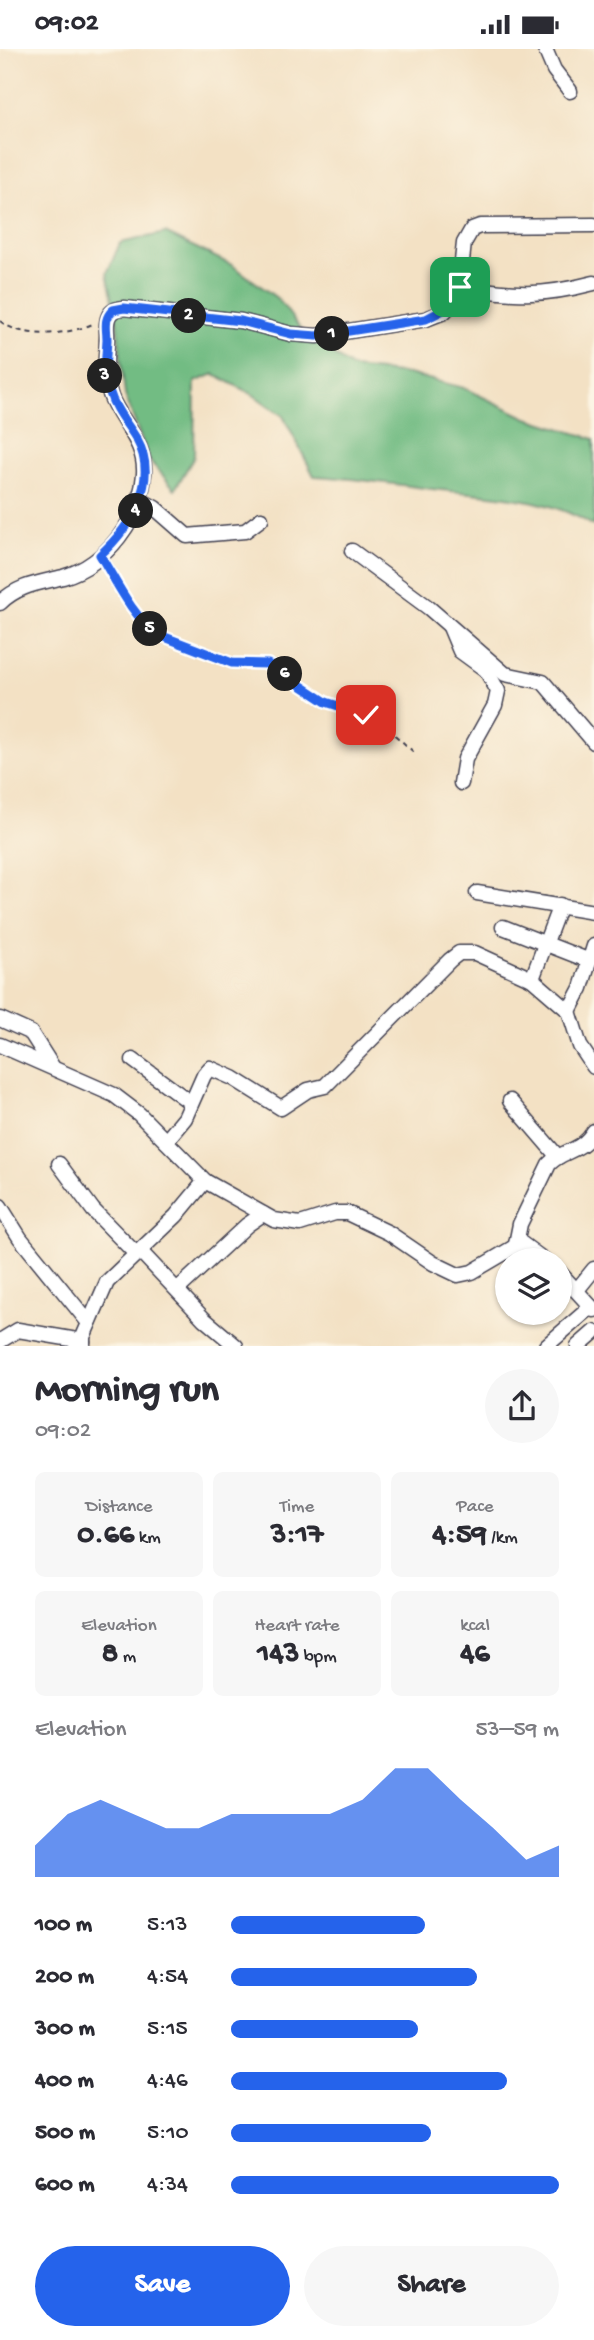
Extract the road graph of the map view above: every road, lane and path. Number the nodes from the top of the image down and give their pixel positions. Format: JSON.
{"nodes":[{"id":1,"x":545,"y":49,"type":"edge"},
{"id":2,"x":570,"y":91,"type":"dead end"},
{"id":3,"x":594,"y":225,"type":"edge"},
{"id":4,"x":594,"y":283,"type":"edge"},
{"id":5,"x":460,"y":287,"type":"junction"},
{"id":6,"x":107,"y":320,"type":"junction"},
{"id":7,"x":0,"y":321,"type":"edge"},
{"id":8,"x":140,"y":500,"type":"junction"},
{"id":9,"x":261,"y":519,"type":"dead end"},
{"id":10,"x":352,"y":551,"type":"dead end"},
{"id":11,"x":100,"y":555,"type":"junction"},
{"id":12,"x":0,"y":603,"type":"edge"},
{"id":13,"x":450,"y":626,"type":"junction"},
{"id":14,"x":594,"y":741,"type":"edge"},
{"id":15,"x":417,"y":755,"type":"dead end"},
{"id":16,"x":461,"y":783,"type":"dead end"},
{"id":17,"x":477,"y":893,"type":"dead end"},
{"id":18,"x":560,"y":905,"type":"junction"},
{"id":19,"x":594,"y":912,"type":"edge"},
{"id":20,"x":503,"y":927,"type":"dead end"},
{"id":21,"x":546,"y":941,"type":"junction"},
{"id":22,"x":592,"y":953,"type":"edge"},
{"id":23,"x":532,"y":979,"type":"junction"},
{"id":24,"x":569,"y":1011,"type":"junction"},
{"id":25,"x":0,"y":1019,"type":"edge"},
{"id":26,"x":0,"y":1045,"type":"edge"},
{"id":27,"x":133,"y":1060,"type":"dead end"},
{"id":28,"x":52,"y":1066,"type":"junction"},
{"id":29,"x":594,"y":1067,"type":"edge"},
{"id":30,"x":510,"y":1101,"type":"dead end"},
{"id":31,"x":191,"y":1103,"type":"junction"},
{"id":32,"x":593,"y":1136,"type":"edge"},
{"id":33,"x":166,"y":1141,"type":"junction"},
{"id":34,"x":558,"y":1157,"type":"junction"},
{"id":35,"x":59,"y":1164,"type":"dead end"},
{"id":36,"x":205,"y":1181,"type":"junction"},
{"id":37,"x":0,"y":1206,"type":"edge"},
{"id":38,"x":263,"y":1214,"type":"junction"},
{"id":39,"x":516,"y":1244,"type":"junction"},
{"id":40,"x":530,"y":1248,"type":"edge"},
{"id":41,"x":138,"y":1252,"type":"junction"},
{"id":42,"x":594,"y":1269,"type":"edge"},
{"id":43,"x":572,"y":1285,"type":"edge"},
{"id":44,"x":178,"y":1289,"type":"junction"},
{"id":45,"x":577,"y":1290,"type":"junction"},
{"id":46,"x":593,"y":1309,"type":"edge"},
{"id":47,"x":89,"y":1323,"type":"junction"},
{"id":48,"x":594,"y":1332,"type":"edge"},
{"id":49,"x":0,"y":1341,"type":"edge"},
{"id":50,"x":83,"y":1343,"type":"edge"},
{"id":51,"x":236,"y":1346,"type":"edge"},
{"id":52,"x":546,"y":1346,"type":"edge"},
{"id":53,"x":578,"y":1346,"type":"edge"}],
"edges":[{"from":1,"to":2,"type":"street"},
{"from":3,"to":5,"type":"street"},
{"from":4,"to":5,"type":"street"},
{"from":5,"to":6,"type":"street"},
{"from":6,"to":7,"type":"path"},
{"from":6,"to":8,"type":"street"},
{"from":8,"to":9,"type":"street"},
{"from":8,"to":11,"type":"street"},
{"from":10,"to":13,"type":"street"},
{"from":11,"to":12,"type":"street"},
{"from":11,"to":15,"type":"path"},
{"from":13,"to":14,"type":"street"},
{"from":13,"to":16,"type":"street"},
{"from":17,"to":18,"type":"street"},
{"from":18,"to":19,"type":"street"},
{"from":18,"to":21,"type":"street"},
{"from":20,"to":21,"type":"street"},
{"from":21,"to":22,"type":"street"},
{"from":21,"to":23,"type":"street"},
{"from":22,"to":24,"type":"street"},
{"from":23,"to":24,"type":"street"},
{"from":23,"to":31,"type":"street"},
{"from":24,"to":29,"type":"street"},
{"from":25,"to":28,"type":"street"},
{"from":26,"to":28,"type":"street"},
{"from":27,"to":31,"type":"street"},
{"from":28,"to":33,"type":"street"},
{"from":30,"to":34,"type":"street"},
{"from":31,"to":33,"type":"street"},
{"from":32,"to":34,"type":"street"},
{"from":33,"to":36,"type":"street"},
{"from":34,"to":39,"type":"street"},
{"from":35,"to":41,"type":"street"},
{"from":36,"to":38,"type":"street"},
{"from":36,"to":41,"type":"street"},
{"from":37,"to":47,"type":"street"},
{"from":38,"to":39,"type":"street"},
{"from":38,"to":44,"type":"street"},
{"from":39,"to":40,"type":"street"},
{"from":41,"to":44,"type":"street"},
{"from":41,"to":47,"type":"street"},
{"from":42,"to":45,"type":"street"},
{"from":43,"to":45,"type":"street"},
{"from":44,"to":51,"type":"street"},
{"from":45,"to":46,"type":"street"},
{"from":46,"to":52,"type":"street"},
{"from":47,"to":50,"type":"street"},
{"from":48,"to":53,"type":"street"},
{"from":49,"to":50,"type":"street"}]}
